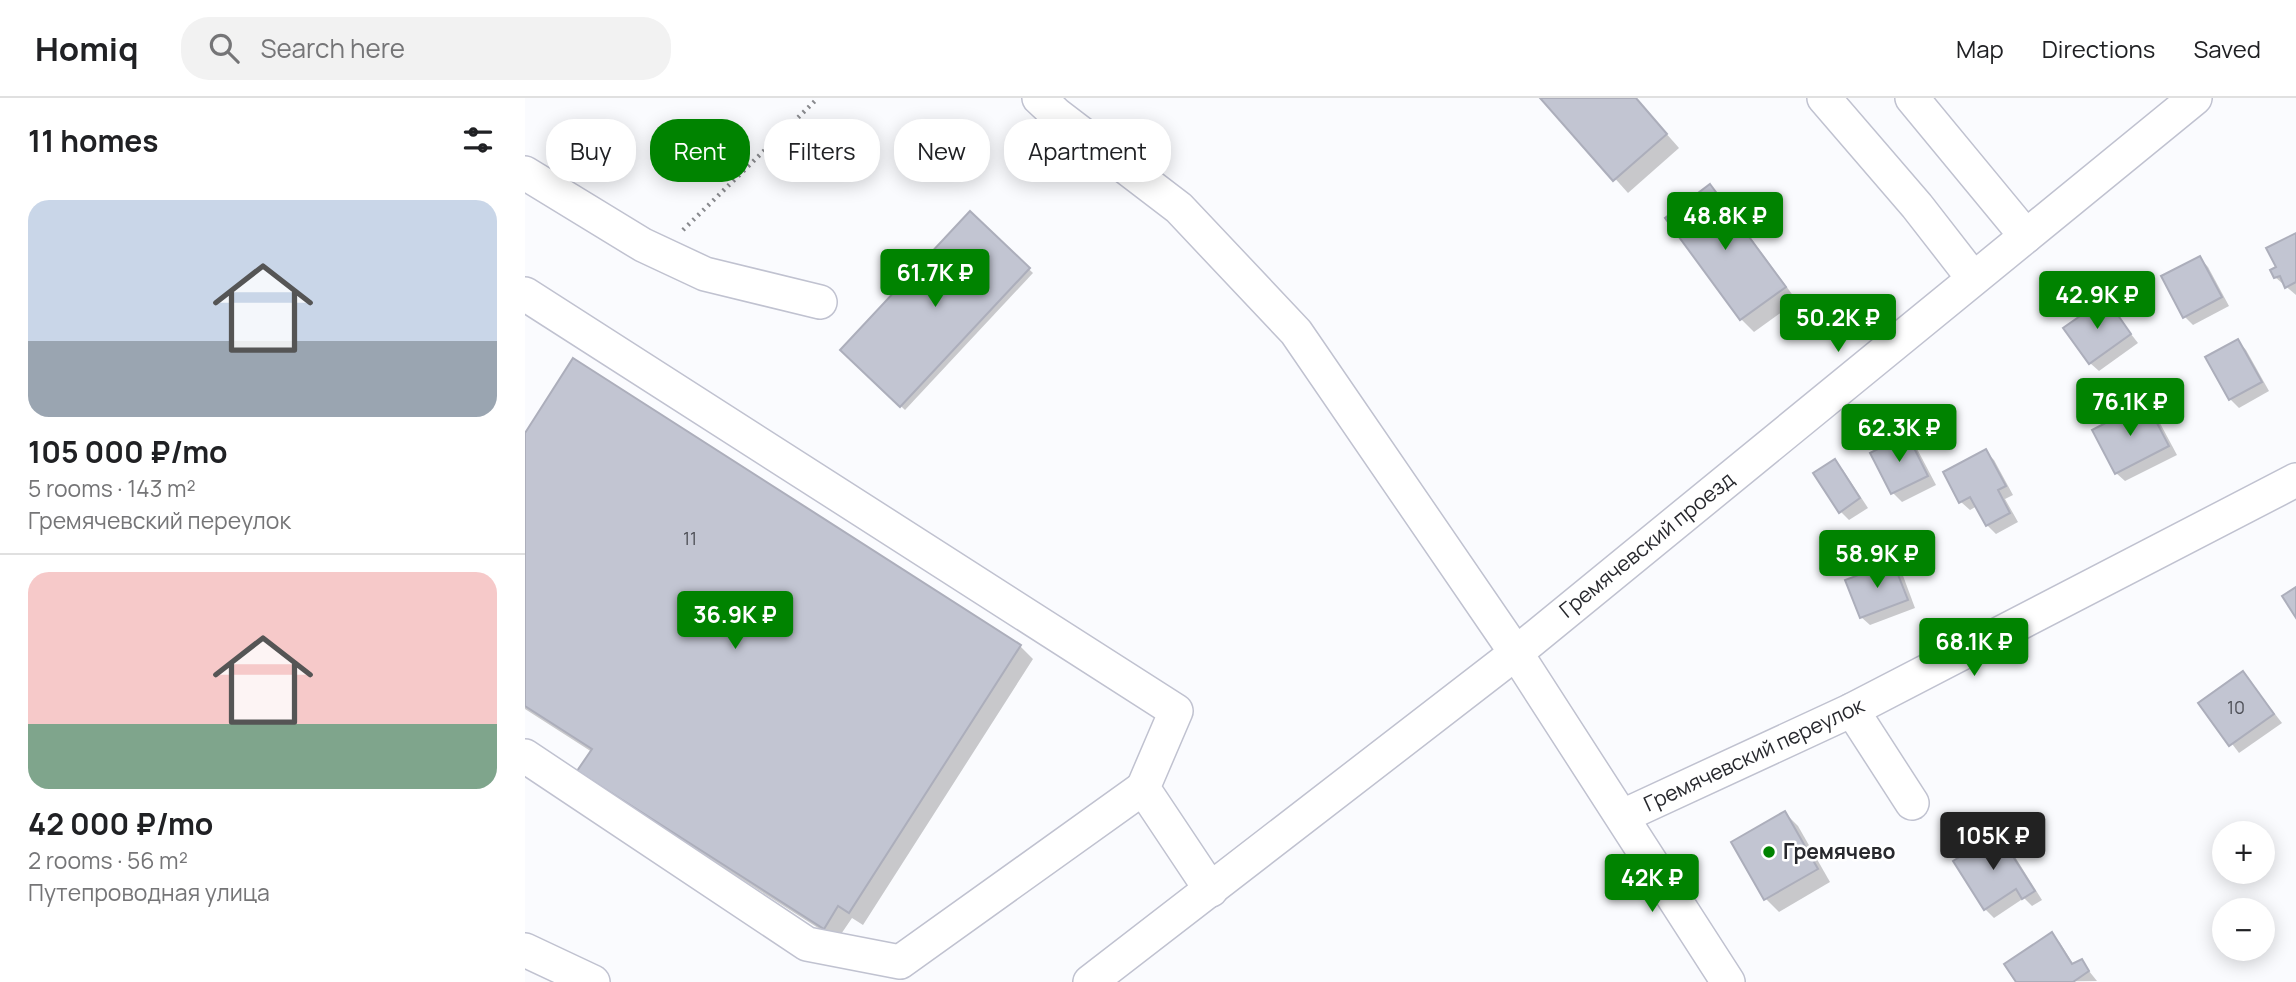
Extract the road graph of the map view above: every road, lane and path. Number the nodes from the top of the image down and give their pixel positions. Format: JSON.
{"nodes":[{"id":1,"x":818,"y":98,"type":"edge"},
{"id":2,"x":1039,"y":98,"type":"edge"},
{"id":3,"x":1823,"y":98,"type":"edge"},
{"id":4,"x":1912,"y":98,"type":"edge"},
{"id":5,"x":2195,"y":98,"type":"edge"},
{"id":6,"x":525,"y":173,"type":"edge"},
{"id":7,"x":2026,"y":236,"type":"junction"},
{"id":8,"x":660,"y":253,"type":"junction"},
{"id":9,"x":1973,"y":278,"type":"junction"},
{"id":10,"x":525,"y":294,"type":"edge"},
{"id":11,"x":820,"y":302,"type":"dead end"},
{"id":12,"x":2296,"y":480,"type":"edge"},
{"id":13,"x":1516,"y":653,"type":"junction"},
{"id":14,"x":1852,"y":710,"type":"junction"},
{"id":15,"x":525,"y":756,"type":"edge"},
{"id":16,"x":1143,"y":788,"type":"junction"},
{"id":17,"x":1912,"y":803,"type":"dead end"},
{"id":18,"x":1623,"y":816,"type":"junction"},
{"id":19,"x":1211,"y":890,"type":"junction"},
{"id":20,"x":525,"y":950,"type":"edge"},
{"id":21,"x":1100,"y":979,"type":"edge"},
{"id":22,"x":593,"y":982,"type":"edge"},
{"id":23,"x":1728,"y":982,"type":"edge"}],
"edges":[{"from":1,"to":8,"type":"path"},
{"from":2,"to":13,"type":"street"},
{"from":3,"to":9,"type":"street"},
{"from":4,"to":7,"type":"street"},
{"from":5,"to":7,"type":"street","name":"Гремячевский проезд"},
{"from":6,"to":8,"type":"street"},
{"from":7,"to":9,"type":"street","name":"Гремячевский проезд"},
{"from":8,"to":11,"type":"street"},
{"from":9,"to":13,"type":"street","name":"Гремячевский проезд"},
{"from":10,"to":16,"type":"street"},
{"from":12,"to":14,"type":"street","name":"Гремячевский переулок"},
{"from":13,"to":18,"type":"street"},
{"from":13,"to":19,"type":"street","name":"Гремячевский проезд"},
{"from":14,"to":17,"type":"street"},
{"from":14,"to":18,"type":"street","name":"Гремячевский переулок"},
{"from":15,"to":16,"type":"street"},
{"from":16,"to":19,"type":"street"},
{"from":18,"to":23,"type":"street"},
{"from":19,"to":21,"type":"street","name":"Гремячевский проезд"},
{"from":20,"to":22,"type":"street"}]}
